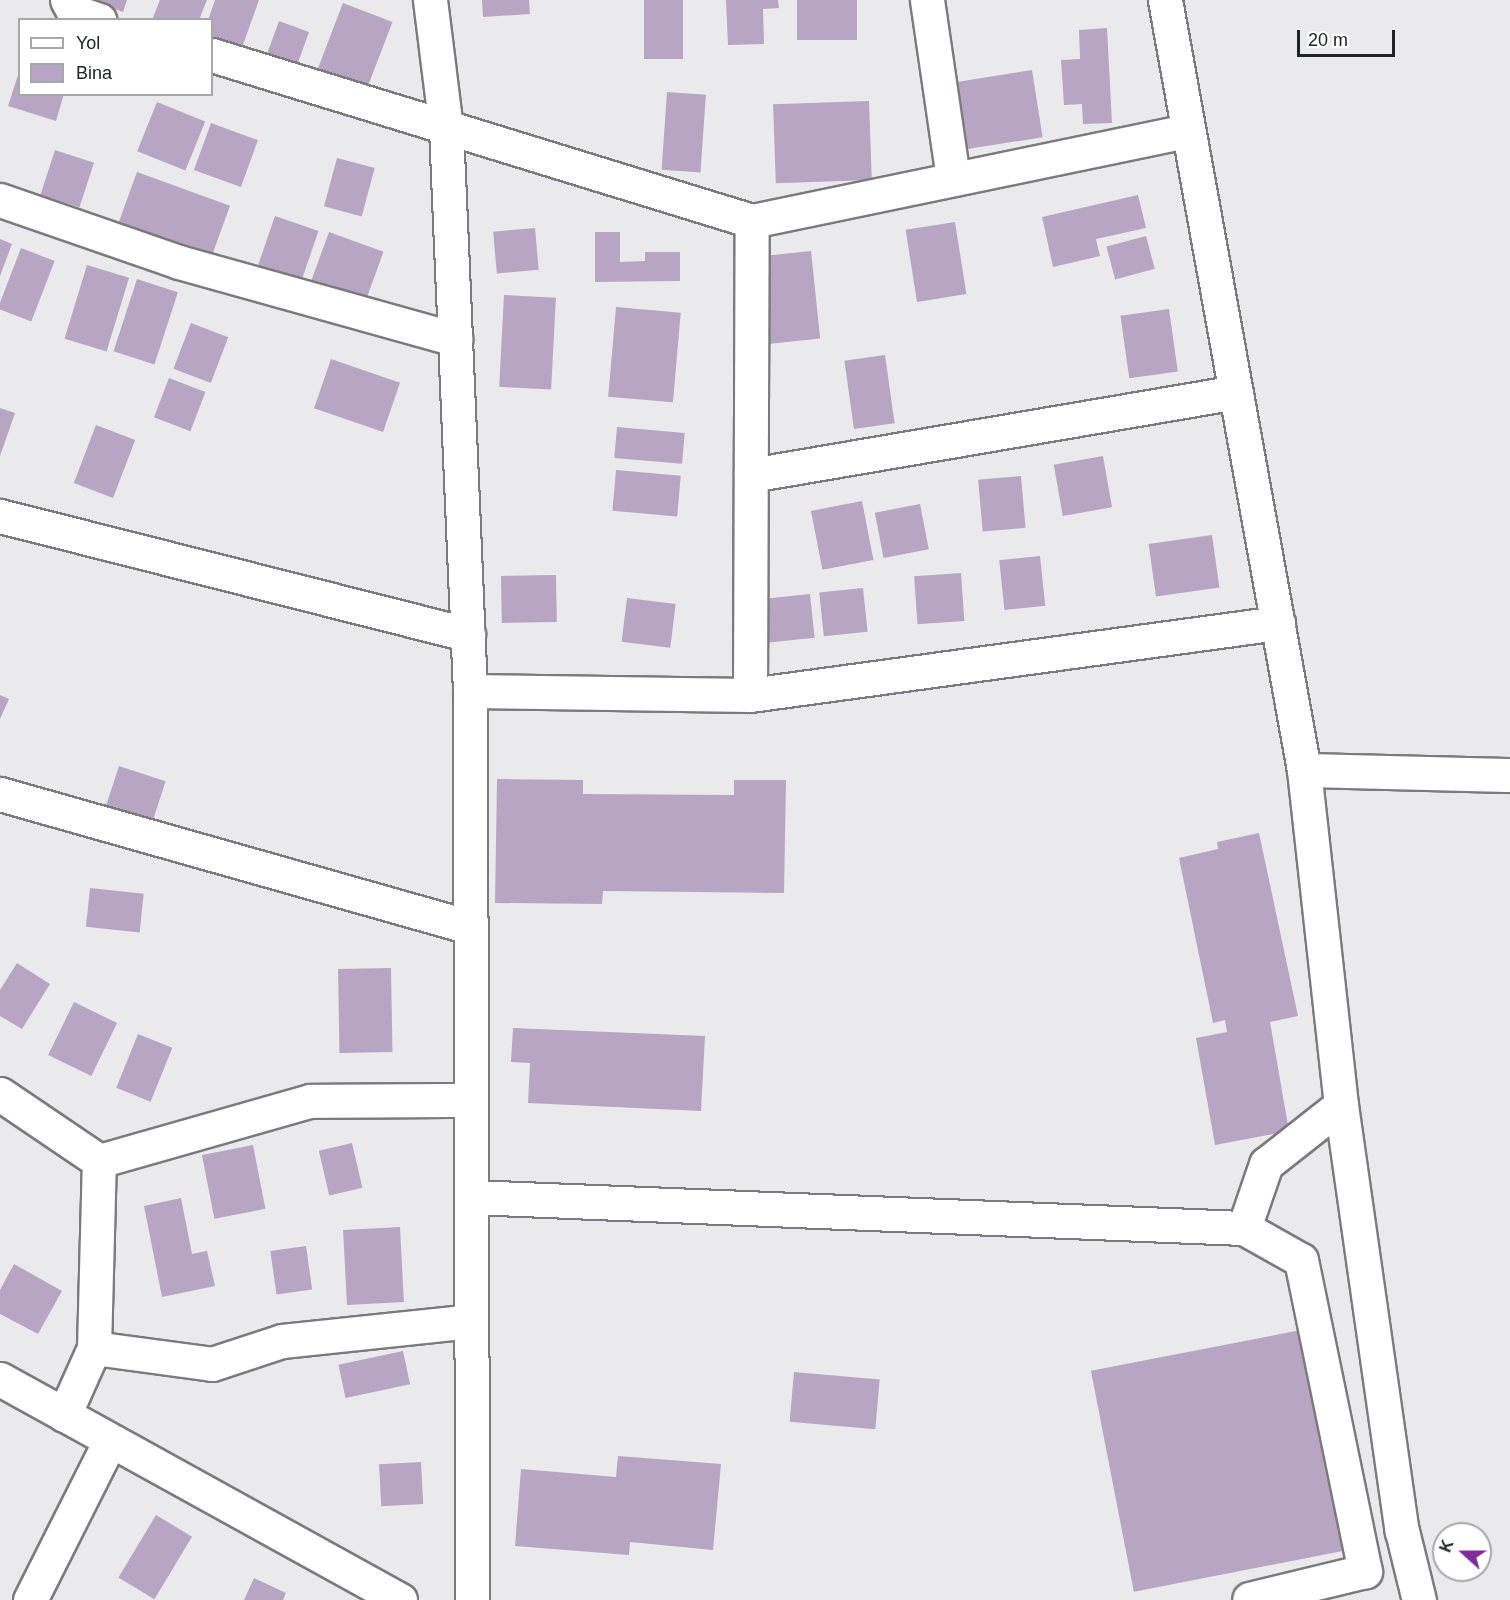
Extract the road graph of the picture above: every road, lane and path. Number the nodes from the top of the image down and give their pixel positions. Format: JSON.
{"nodes":[{"id":1,"x":67,"y":0,"type":"edge"},
{"id":2,"x":430,"y":0,"type":"edge"},
{"id":3,"x":927,"y":0,"type":"edge"},
{"id":4,"x":1165,"y":0,"type":"edge"},
{"id":5,"x":93,"y":18,"type":"edge"},
{"id":6,"x":213,"y":55,"type":"edge"},
{"id":7,"x":446,"y":128,"type":"junction"},
{"id":8,"x":1188,"y":131,"type":"junction"},
{"id":9,"x":953,"y":179,"type":"junction"},
{"id":10,"x":0,"y":200,"type":"edge"},
{"id":11,"x":752,"y":221,"type":"junction"},
{"id":12,"x":455,"y":339,"type":"junction"},
{"id":13,"x":1236,"y":392,"type":"junction"},
{"id":14,"x":751,"y":475,"type":"junction"},
{"id":15,"x":0,"y":516,"type":"edge"},
{"id":16,"x":1278,"y":623,"type":"junction"},
{"id":17,"x":468,"y":634,"type":"junction"},
{"id":18,"x":471,"y":691,"type":"junction"},
{"id":19,"x":750,"y":695,"type":"junction"},
{"id":20,"x":1304,"y":770,"type":"junction"},
{"id":21,"x":1510,"y":775,"type":"edge"},
{"id":22,"x":0,"y":794,"type":"edge"},
{"id":23,"x":471,"y":927,"type":"junction"},
{"id":24,"x":0,"y":1094,"type":"edge"},
{"id":25,"x":471,"y":1100,"type":"junction"},
{"id":26,"x":1341,"y":1105,"type":"junction"},
{"id":27,"x":99,"y":1161,"type":"junction"},
{"id":28,"x":471,"y":1197,"type":"junction"},
{"id":29,"x":1244,"y":1228,"type":"junction"},
{"id":30,"x":471,"y":1321,"type":"junction"},
{"id":31,"x":94,"y":1348,"type":"junction"},
{"id":32,"x":0,"y":1379,"type":"edge"},
{"id":33,"x":64,"y":1416,"type":"junction"},
{"id":34,"x":110,"y":1441,"type":"junction"},
{"id":35,"x":1249,"y":1599,"type":"edge"},
{"id":36,"x":30,"y":1600,"type":"edge"},
{"id":37,"x":400,"y":1600,"type":"edge"},
{"id":38,"x":472,"y":1600,"type":"edge"},
{"id":39,"x":1419,"y":1600,"type":"edge"}],
"edges":[{"from":1,"to":5,"type":"street"},
{"from":2,"to":7,"type":"street"},
{"from":3,"to":9,"type":"street"},
{"from":4,"to":8,"type":"street"},
{"from":6,"to":7,"type":"street"},
{"from":7,"to":11,"type":"street"},
{"from":7,"to":12,"type":"street"},
{"from":8,"to":9,"type":"street"},
{"from":8,"to":13,"type":"street"},
{"from":9,"to":11,"type":"street"},
{"from":10,"to":12,"type":"street"},
{"from":11,"to":14,"type":"street"},
{"from":12,"to":17,"type":"street"},
{"from":13,"to":14,"type":"street"},
{"from":13,"to":16,"type":"street"},
{"from":14,"to":19,"type":"street"},
{"from":15,"to":17,"type":"street"},
{"from":16,"to":19,"type":"street"},
{"from":16,"to":20,"type":"street"},
{"from":17,"to":18,"type":"street"},
{"from":18,"to":19,"type":"street"},
{"from":18,"to":23,"type":"street"},
{"from":20,"to":21,"type":"street"},
{"from":20,"to":26,"type":"street"},
{"from":22,"to":23,"type":"street"},
{"from":23,"to":25,"type":"street"},
{"from":24,"to":27,"type":"street"},
{"from":25,"to":27,"type":"street"},
{"from":25,"to":28,"type":"street"},
{"from":26,"to":29,"type":"street"},
{"from":26,"to":39,"type":"street"},
{"from":27,"to":31,"type":"street"},
{"from":28,"to":29,"type":"street"},
{"from":28,"to":30,"type":"street"},
{"from":29,"to":35,"type":"street"},
{"from":30,"to":31,"type":"street"},
{"from":30,"to":38,"type":"street"},
{"from":31,"to":33,"type":"street"},
{"from":32,"to":33,"type":"street"},
{"from":33,"to":34,"type":"street"},
{"from":34,"to":36,"type":"street"},
{"from":34,"to":37,"type":"street"}]}
